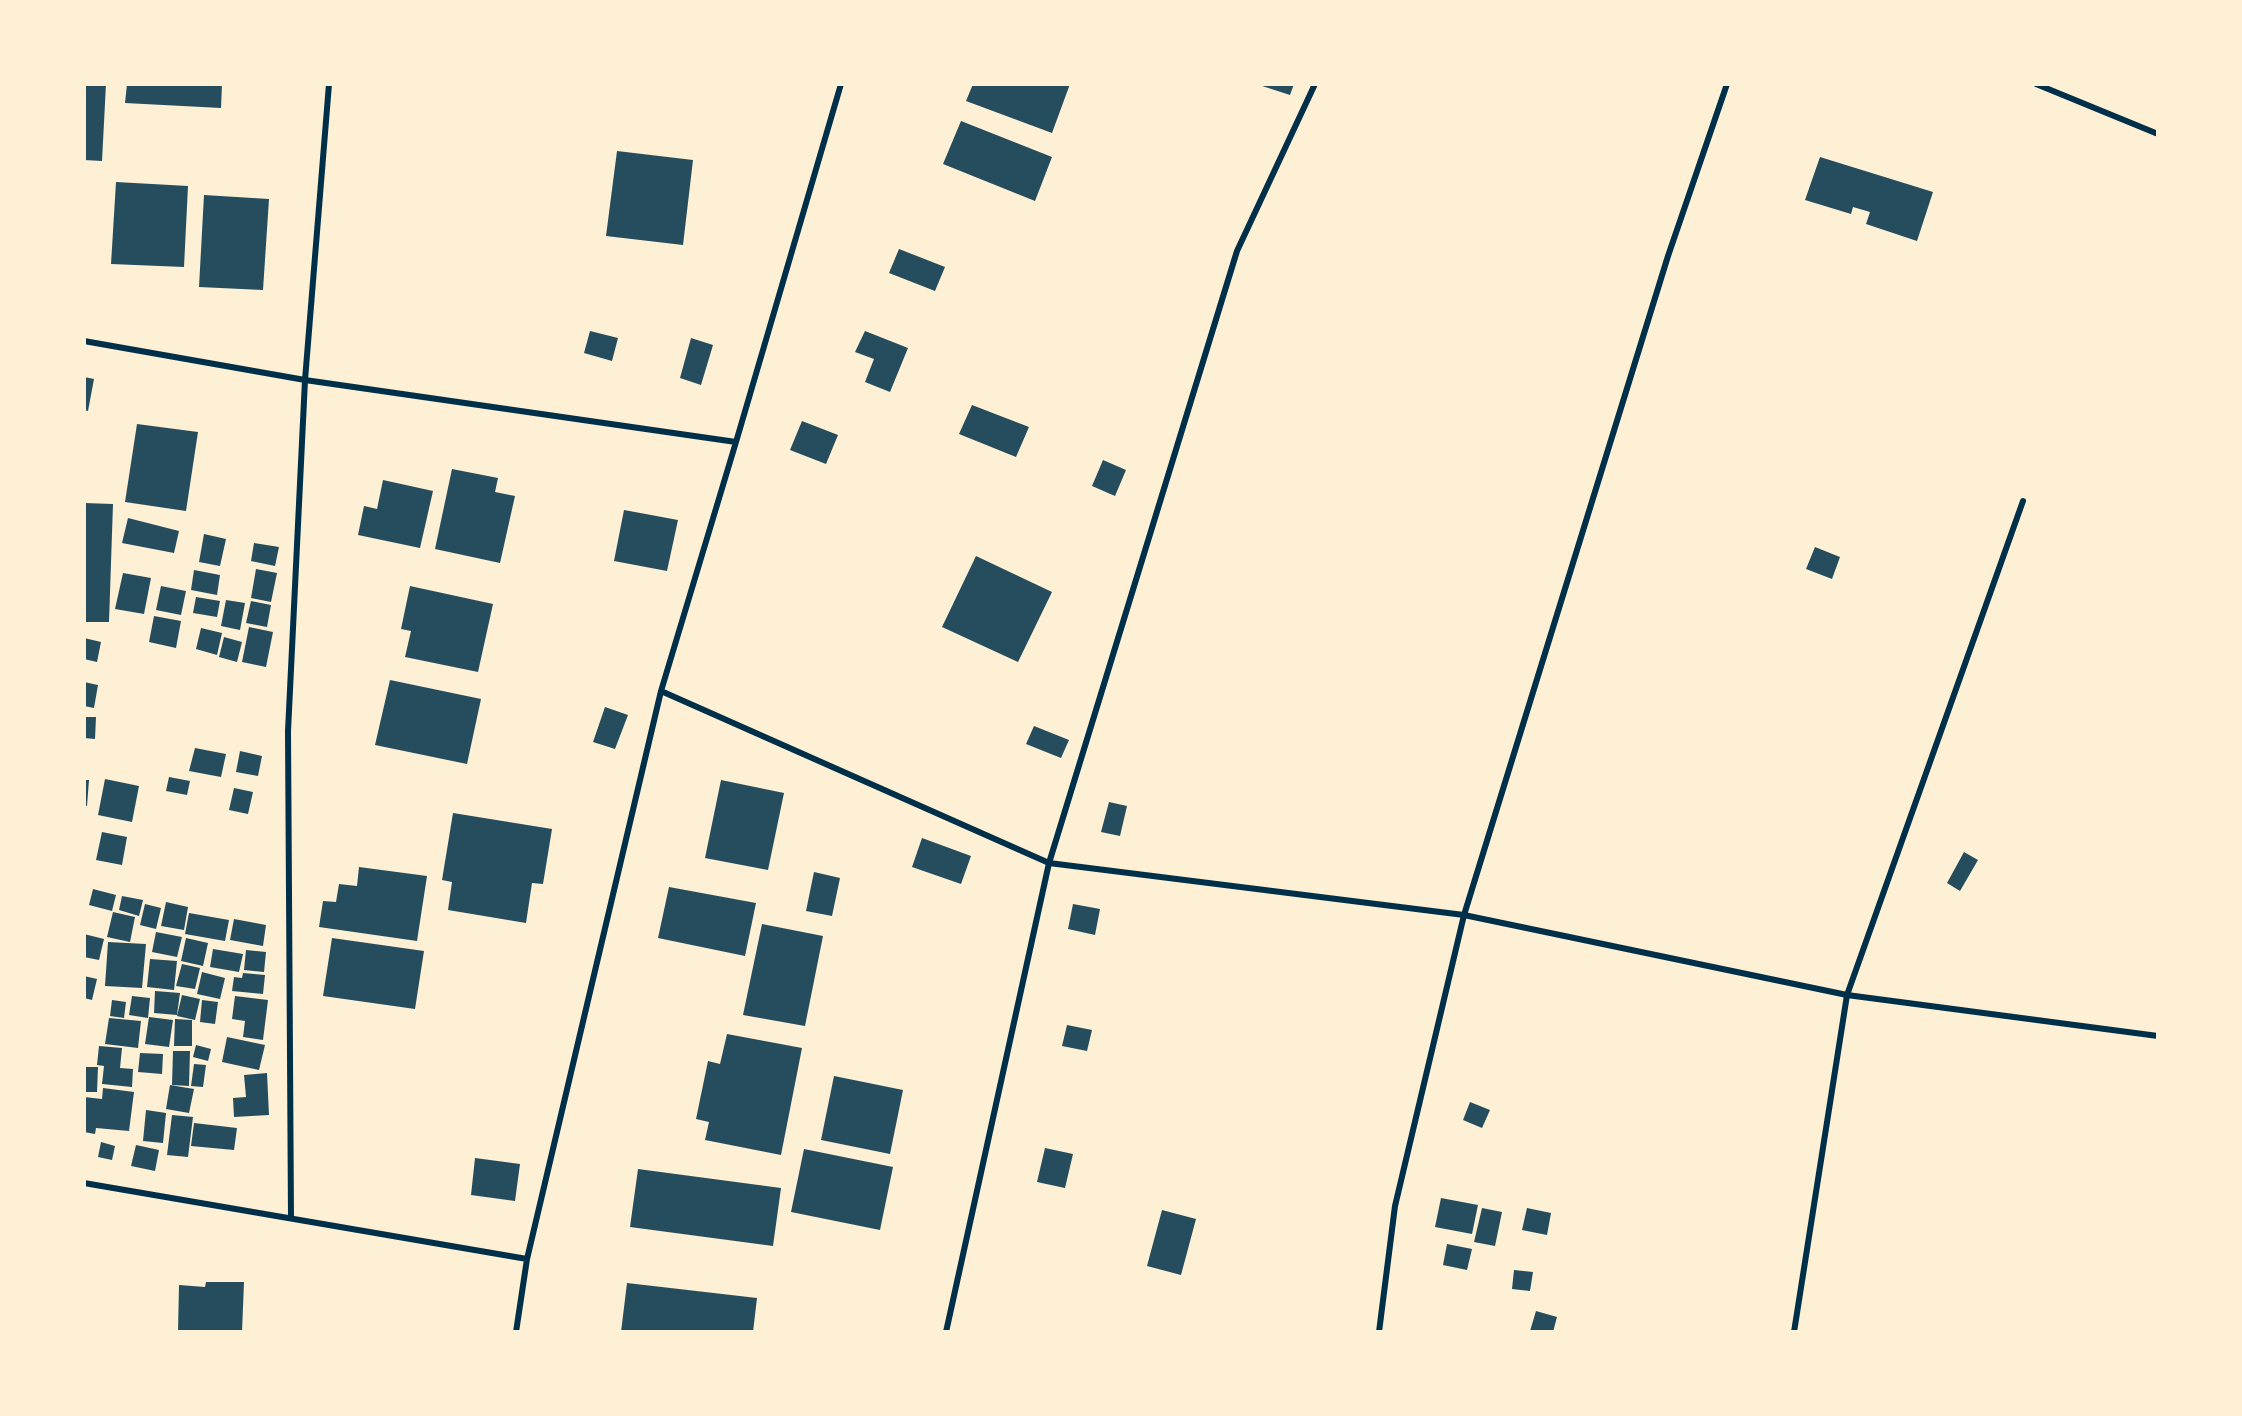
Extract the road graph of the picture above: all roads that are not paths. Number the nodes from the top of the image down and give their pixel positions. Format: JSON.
{"nodes":[{"id":1,"x":329,"y":84,"type":"edge"},
{"id":2,"x":841,"y":84,"type":"edge"},
{"id":3,"x":1316,"y":84,"type":"edge"},
{"id":4,"x":1727,"y":84,"type":"edge"},
{"id":5,"x":2036,"y":84,"type":"edge"},
{"id":6,"x":2158,"y":134,"type":"edge"},
{"id":7,"x":84,"y":341,"type":"edge"},
{"id":8,"x":305,"y":380,"type":"junction"},
{"id":9,"x":736,"y":442,"type":"junction"},
{"id":10,"x":2023,"y":501,"type":"dead end"},
{"id":11,"x":661,"y":691,"type":"junction"},
{"id":12,"x":1049,"y":863,"type":"junction"},
{"id":13,"x":1464,"y":915,"type":"junction"},
{"id":14,"x":1846,"y":995,"type":"junction"},
{"id":15,"x":2158,"y":1036,"type":"edge"},
{"id":16,"x":84,"y":1183,"type":"edge"},
{"id":17,"x":291,"y":1218,"type":"junction"},
{"id":18,"x":527,"y":1259,"type":"junction"},
{"id":19,"x":516,"y":1332,"type":"edge"},
{"id":20,"x":946,"y":1332,"type":"edge"},
{"id":21,"x":1379,"y":1332,"type":"edge"},
{"id":22,"x":1794,"y":1332,"type":"edge"}],
"edges":[{"from":1,"to":8,"type":"street"},
{"from":2,"to":9,"type":"street"},
{"from":3,"to":12,"type":"street"},
{"from":4,"to":13,"type":"street"},
{"from":5,"to":6,"type":"street"},
{"from":7,"to":8,"type":"street"},
{"from":8,"to":9,"type":"street"},
{"from":8,"to":17,"type":"street"},
{"from":9,"to":11,"type":"street"},
{"from":10,"to":14,"type":"street"},
{"from":11,"to":12,"type":"street"},
{"from":11,"to":18,"type":"street"},
{"from":12,"to":13,"type":"street"},
{"from":12,"to":20,"type":"street"},
{"from":13,"to":14,"type":"street"},
{"from":13,"to":21,"type":"street"},
{"from":14,"to":15,"type":"street"},
{"from":14,"to":22,"type":"street"},
{"from":16,"to":17,"type":"street"},
{"from":17,"to":18,"type":"street"},
{"from":18,"to":19,"type":"street"}]}
